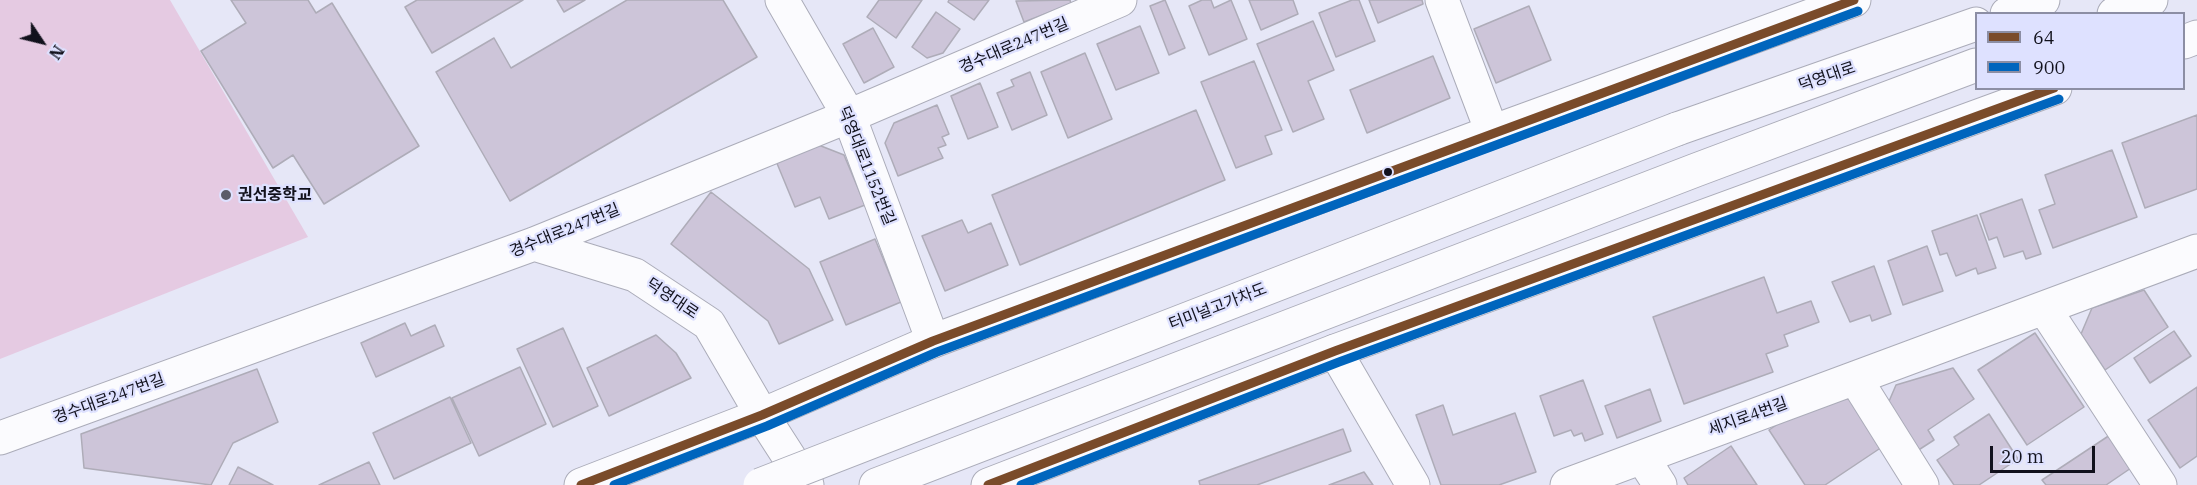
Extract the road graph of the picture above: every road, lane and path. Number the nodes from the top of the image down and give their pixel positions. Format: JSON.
{"nodes":[{"id":1,"x":782,"y":0,"type":"edge"},
{"id":2,"x":1120,"y":0,"type":"edge"},
{"id":3,"x":1442,"y":0,"type":"edge"},
{"id":4,"x":1854,"y":0,"type":"edge"},
{"id":5,"x":2011,"y":0,"type":"edge"},
{"id":6,"x":2043,"y":0,"type":"edge"},
{"id":7,"x":2151,"y":0,"type":"edge"},
{"id":8,"x":1996,"y":12,"type":"edge"},
{"id":9,"x":2012,"y":12,"type":"edge"},
{"id":10,"x":2119,"y":12,"type":"edge"},
{"id":11,"x":1975,"y":25,"type":"edge"},
{"id":12,"x":1975,"y":66,"type":"edge"},
{"id":13,"x":2050,"y":90,"type":"edge"},
{"id":14,"x":849,"y":116,"type":"junction"},
{"id":15,"x":1677,"y":129,"type":"joint"},
{"id":16,"x":1492,"y":132,"type":"junction"},
{"id":17,"x":534,"y":244,"type":"junction"},
{"id":18,"x":2197,"y":251,"type":"edge"},
{"id":19,"x":2044,"y":308,"type":"junction"},
{"id":20,"x":933,"y":341,"type":"junction"},
{"id":21,"x":1335,"y":351,"type":"junction"},
{"id":22,"x":1854,"y":378,"type":"junction"},
{"id":23,"x":762,"y":415,"type":"junction"},
{"id":24,"x":0,"y":438,"type":"edge"},
{"id":25,"x":1642,"y":457,"type":"junction"},
{"id":26,"x":581,"y":485,"type":"edge"},
{"id":27,"x":760,"y":485,"type":"edge"},
{"id":28,"x":807,"y":485,"type":"edge"},
{"id":29,"x":876,"y":485,"type":"edge"},
{"id":30,"x":988,"y":485,"type":"edge"},
{"id":31,"x":1413,"y":485,"type":"edge"},
{"id":32,"x":1567,"y":485,"type":"edge"},
{"id":33,"x":1660,"y":485,"type":"edge"},
{"id":34,"x":1922,"y":485,"type":"edge"},
{"id":35,"x":2160,"y":485,"type":"edge"}],
"edges":[{"from":1,"to":14,"type":"main road","name":"덕영대로1152번길"},
{"from":2,"to":14,"type":"main road","name":"경수대로247번길"},
{"from":3,"to":16,"type":"main road"},
{"from":4,"to":16,"type":"main road"},
{"from":5,"to":8,"type":"main road"},
{"from":6,"to":9,"type":"main road"},
{"from":7,"to":10,"type":"main road"},
{"from":11,"to":15,"type":"main road","name":"덕영대로"},
{"from":12,"to":29,"type":"main road"},
{"from":13,"to":21,"type":"main road"},
{"from":14,"to":17,"type":"main road","name":"경수대로247번길"},
{"from":14,"to":20,"type":"main road","name":"덕영대로1152번길"},
{"from":15,"to":27,"type":"main road","name":"터미널고가차도","bridge":true},
{"from":16,"to":20,"type":"main road"},
{"from":17,"to":23,"type":"main road","name":"덕영대로"},
{"from":17,"to":24,"type":"main road","name":"경수대로247번길"},
{"from":18,"to":19,"type":"main road","name":"세지로4번길"},
{"from":19,"to":22,"type":"main road","name":"세지로4번길"},
{"from":19,"to":35,"type":"main road"},
{"from":20,"to":23,"type":"main road"},
{"from":21,"to":30,"type":"main road"},
{"from":21,"to":31,"type":"main road"},
{"from":22,"to":25,"type":"main road","name":"세지로4번길"},
{"from":22,"to":34,"type":"main road"},
{"from":23,"to":26,"type":"main road"},
{"from":23,"to":28,"type":"main road","name":"덕영대로"},
{"from":25,"to":32,"type":"main road","name":"세지로4번길"},
{"from":25,"to":33,"type":"main road"}]}
